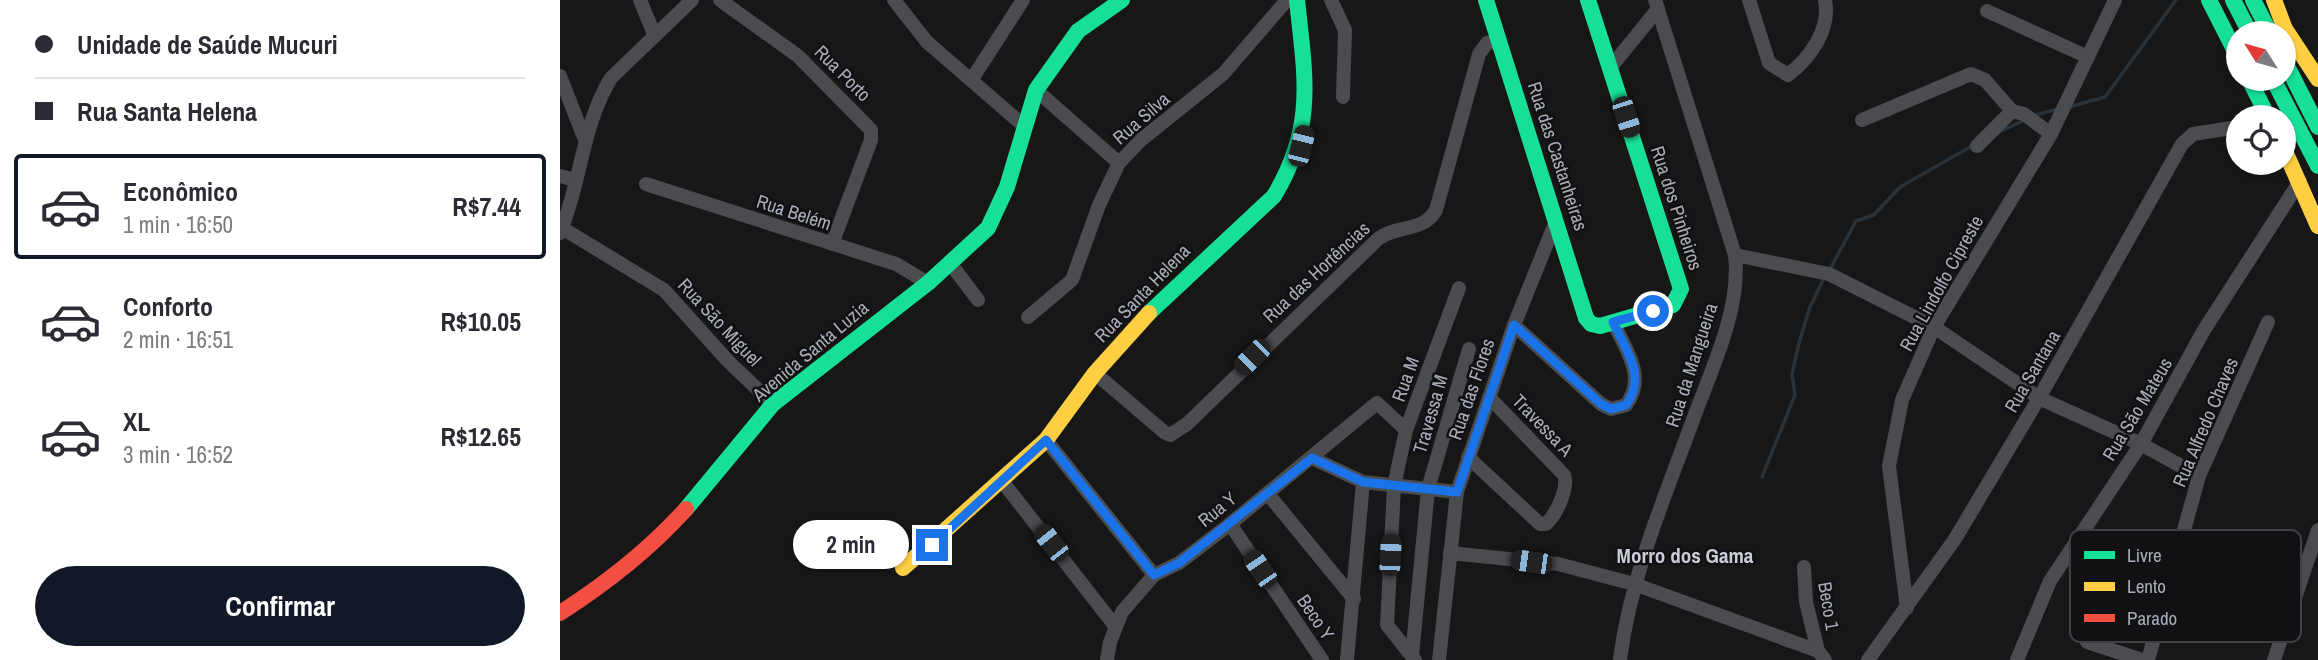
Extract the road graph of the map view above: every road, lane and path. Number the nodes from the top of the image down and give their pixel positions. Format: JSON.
{"nodes":[{"id":1,"x":639,"y":0,"type":"edge"},
{"id":2,"x":692,"y":0,"type":"edge"},
{"id":3,"x":720,"y":0,"type":"edge"},
{"id":4,"x":894,"y":0,"type":"edge"},
{"id":5,"x":1023,"y":0,"type":"edge"},
{"id":6,"x":1122,"y":0,"type":"edge"},
{"id":7,"x":1287,"y":0,"type":"edge"},
{"id":8,"x":1297,"y":0,"type":"edge"},
{"id":9,"x":1331,"y":0,"type":"edge"},
{"id":10,"x":1486,"y":0,"type":"edge"},
{"id":11,"x":1588,"y":0,"type":"edge"},
{"id":12,"x":1749,"y":0,"type":"edge"},
{"id":13,"x":1825,"y":0,"type":"edge"},
{"id":14,"x":2115,"y":0,"type":"edge"},
{"id":15,"x":2209,"y":0,"type":"edge"},
{"id":16,"x":2232,"y":0,"type":"edge"},
{"id":17,"x":2253,"y":0,"type":"edge"},
{"id":18,"x":2274,"y":0,"type":"edge"},
{"id":19,"x":1656,"y":4,"type":"edge"},
{"id":20,"x":902,"y":6,"type":"edge"},
{"id":21,"x":1987,"y":11,"type":"dead end"},
{"id":22,"x":2243,"y":21,"type":"edge"},
{"id":23,"x":2264,"y":21,"type":"edge"},
{"id":24,"x":2226,"y":33,"type":"edge"},
{"id":25,"x":654,"y":34,"type":"junction"},
{"id":26,"x":1499,"y":41,"type":"junction"},
{"id":27,"x":2088,"y":57,"type":"junction"},
{"id":28,"x":1610,"y":68,"type":"junction"},
{"id":29,"x":560,"y":76,"type":"edge"},
{"id":30,"x":972,"y":79,"type":"junction"},
{"id":31,"x":2318,"y":79,"type":"edge"},
{"id":32,"x":2296,"y":84,"type":"edge"},
{"id":33,"x":1036,"y":90,"type":"junction"},
{"id":34,"x":2279,"y":91,"type":"edge"},
{"id":35,"x":1343,"y":97,"type":"dead end"},
{"id":36,"x":2012,"y":111,"type":"junction"},
{"id":37,"x":1862,"y":120,"type":"dead end"},
{"id":38,"x":1024,"y":126,"type":"junction"},
{"id":39,"x":2318,"y":127,"type":"edge"},
{"id":40,"x":2226,"y":129,"type":"edge"},
{"id":41,"x":2051,"y":134,"type":"junction"},
{"id":42,"x":585,"y":140,"type":"junction"},
{"id":43,"x":1977,"y":146,"type":"dead end"},
{"id":44,"x":1119,"y":163,"type":"junction"},
{"id":45,"x":2318,"y":166,"type":"edge"},
{"id":46,"x":2296,"y":173,"type":"edge"},
{"id":47,"x":560,"y":176,"type":"edge"},
{"id":48,"x":575,"y":180,"type":"junction"},
{"id":49,"x":2300,"y":181,"type":"junction"},
{"id":50,"x":646,"y":184,"type":"dead end"},
{"id":51,"x":1556,"y":221,"type":"junction"},
{"id":52,"x":2318,"y":226,"type":"edge"},
{"id":53,"x":561,"y":230,"type":"edge"},
{"id":54,"x":832,"y":244,"type":"junction"},
{"id":55,"x":1735,"y":255,"type":"junction"},
{"id":56,"x":950,"y":263,"type":"junction"},
{"id":57,"x":928,"y":283,"type":"junction"},
{"id":58,"x":1459,"y":288,"type":"dead end"},
{"id":59,"x":978,"y":300,"type":"dead end"},
{"id":60,"x":1028,"y":317,"type":"dead end"},
{"id":61,"x":1613,"y":322,"type":"junction"},
{"id":62,"x":2268,"y":322,"type":"dead end"},
{"id":63,"x":1591,"y":324,"type":"joint"},
{"id":64,"x":1514,"y":325,"type":"junction"},
{"id":65,"x":1934,"y":327,"type":"junction"},
{"id":66,"x":1469,"y":349,"type":"dead end"},
{"id":67,"x":1095,"y":373,"type":"junction"},
{"id":68,"x":1489,"y":397,"type":"junction"},
{"id":69,"x":2039,"y":398,"type":"junction"},
{"id":70,"x":773,"y":404,"type":"junction"},
{"id":71,"x":1406,"y":430,"type":"junction"},
{"id":72,"x":1046,"y":440,"type":"junction"},
{"id":73,"x":2141,"y":444,"type":"junction"},
{"id":74,"x":1468,"y":457,"type":"junction"},
{"id":75,"x":1312,"y":458,"type":"junction"},
{"id":76,"x":2199,"y":476,"type":"junction"},
{"id":77,"x":1002,"y":481,"type":"junction"},
{"id":78,"x":1363,"y":482,"type":"junction"},
{"id":79,"x":1394,"y":485,"type":"junction"},
{"id":80,"x":1428,"y":489,"type":"junction"},
{"id":81,"x":1457,"y":492,"type":"junction"},
{"id":82,"x":1268,"y":494,"type":"junction"},
{"id":83,"x":1230,"y":524,"type":"junction"},
{"id":84,"x":2084,"y":530,"type":"edge"},
{"id":85,"x":2184,"y":530,"type":"edge"},
{"id":86,"x":2318,"y":530,"type":"edge"},
{"id":87,"x":2070,"y":551,"type":"edge"},
{"id":88,"x":1450,"y":553,"type":"junction"},
{"id":89,"x":1804,"y":567,"type":"dead end"},
{"id":90,"x":903,"y":568,"type":"dead end"},
{"id":91,"x":1154,"y":575,"type":"junction"},
{"id":92,"x":2301,"y":580,"type":"edge"},
{"id":93,"x":1634,"y":584,"type":"junction"},
{"id":94,"x":1354,"y":599,"type":"junction"},
{"id":95,"x":1907,"y":608,"type":"junction"},
{"id":96,"x":561,"y":612,"type":"edge"},
{"id":97,"x":1115,"y":626,"type":"junction"},
{"id":98,"x":2087,"y":642,"type":"dead end"},
{"id":99,"x":2153,"y":642,"type":"edge"},
{"id":100,"x":2280,"y":642,"type":"edge"},
{"id":101,"x":1821,"y":656,"type":"edge"},
{"id":102,"x":1414,"y":658,"type":"edge"},
{"id":103,"x":1107,"y":660,"type":"edge"},
{"id":104,"x":1322,"y":660,"type":"edge"},
{"id":105,"x":1347,"y":660,"type":"edge"},
{"id":106,"x":1439,"y":660,"type":"edge"},
{"id":107,"x":1620,"y":660,"type":"edge"},
{"id":108,"x":1868,"y":660,"type":"edge"},
{"id":109,"x":2017,"y":660,"type":"edge"},
{"id":110,"x":2142,"y":660,"type":"edge"},
{"id":111,"x":2148,"y":660,"type":"edge"},
{"id":112,"x":2274,"y":660,"type":"edge"}],
"edges":[{"from":1,"to":25,"type":"street"},
{"from":2,"to":25,"type":"street"},
{"from":3,"to":54,"type":"street","name":"Rua Porto"},
{"from":4,"to":20,"type":"street"},
{"from":5,"to":30,"type":"street"},
{"from":6,"to":33,"type":"main road","name":"Avenida Santa Luzia"},
{"from":7,"to":44,"type":"street","name":"Rua Silva"},
{"from":8,"to":67,"type":"main road","name":"Rua Santa Helena"},
{"from":9,"to":35,"type":"street"},
{"from":10,"to":26,"type":"main road","name":"Rua das Castanheiras"},
{"from":11,"to":28,"type":"main road","name":"Rua dos Pinheiros"},
{"from":12,"to":13,"type":"street"},
{"from":14,"to":27,"type":"street","name":"Rua Lindolfo Cipreste"},
{"from":15,"to":24,"type":"main road"},
{"from":16,"to":22,"type":"main road"},
{"from":17,"to":23,"type":"main road"},
{"from":18,"to":31,"type":"main road"},
{"from":19,"to":28,"type":"street"},
{"from":19,"to":55,"type":"street","name":"Rua da Mangueira"},
{"from":20,"to":30,"type":"street"},
{"from":21,"to":27,"type":"street"},
{"from":25,"to":42,"type":"street"},
{"from":26,"to":51,"type":"main road","name":"Rua das Castanheiras"},
{"from":26,"to":67,"type":"street","name":"Rua das Hortências"},
{"from":27,"to":41,"type":"street","name":"Rua Lindolfo Cipreste"},
{"from":28,"to":61,"type":"main road","name":"Rua dos Pinheiros"},
{"from":29,"to":42,"type":"street"},
{"from":30,"to":38,"type":"street"},
{"from":32,"to":39,"type":"main road"},
{"from":33,"to":38,"type":"main road","name":"Avenida Santa Luzia"},
{"from":33,"to":44,"type":"street"},
{"from":34,"to":45,"type":"main road"},
{"from":36,"to":37,"type":"street"},
{"from":36,"to":41,"type":"street"},
{"from":36,"to":43,"type":"street"},
{"from":38,"to":56,"type":"main road","name":"Avenida Santa Luzia"},
{"from":40,"to":69,"type":"street","name":"Rua Santana"},
{"from":41,"to":65,"type":"street","name":"Rua Lindolfo Cipreste"},
{"from":42,"to":48,"type":"street"},
{"from":44,"to":60,"type":"street","name":"Rua Silva"},
{"from":46,"to":49,"type":"main road"},
{"from":47,"to":48,"type":"street"},
{"from":48,"to":53,"type":"street"},
{"from":49,"to":52,"type":"main road"},
{"from":49,"to":73,"type":"street","name":"Rua São Mateus"},
{"from":50,"to":54,"type":"street","name":"Rua Belém"},
{"from":51,"to":63,"type":"main road","name":"Rua das Castanheiras"},
{"from":51,"to":64,"type":"street","name":"Rua das Flores"},
{"from":53,"to":70,"type":"street","name":"Rua São Miguel"},
{"from":54,"to":57,"type":"street","name":"Rua Belém"},
{"from":55,"to":65,"type":"street"},
{"from":55,"to":93,"type":"street","name":"Rua da Mangueira"},
{"from":56,"to":57,"type":"main road","name":"Avenida Santa Luzia"},
{"from":56,"to":59,"type":"street"},
{"from":57,"to":70,"type":"main road","name":"Avenida Santa Luzia"},
{"from":58,"to":71,"type":"street","name":"Rua M"},
{"from":61,"to":63,"type":"main road","name":"Rua dos Pinheiros"},
{"from":61,"to":64,"type":"street"},
{"from":62,"to":76,"type":"street","name":"Rua Alfredo Chaves"},
{"from":64,"to":68,"type":"street","name":"Rua das Flores"},
{"from":65,"to":69,"type":"street"},
{"from":65,"to":95,"type":"street","name":"Rua Lindolfo Cipreste"},
{"from":66,"to":80,"type":"street","name":"Travessa M"},
{"from":67,"to":72,"type":"main road","name":"Rua Santa Helena"},
{"from":68,"to":74,"type":"street","name":"Rua das Flores"},
{"from":68,"to":74,"type":"street","name":"Travessa A"},
{"from":69,"to":73,"type":"street"},
{"from":69,"to":95,"type":"street","name":"Rua Santana"},
{"from":70,"to":96,"type":"main road","name":"Avenida Santa Luzia"},
{"from":71,"to":75,"type":"street","name":"Rua Y"},
{"from":71,"to":79,"type":"street","name":"Rua M"},
{"from":72,"to":77,"type":"main road","name":"Rua Santa Helena"},
{"from":72,"to":91,"type":"street"},
{"from":73,"to":76,"type":"street"},
{"from":73,"to":84,"type":"street","name":"Rua São Mateus"},
{"from":74,"to":81,"type":"street","name":"Rua das Flores"},
{"from":75,"to":78,"type":"street"},
{"from":75,"to":82,"type":"street","name":"Rua Y"},
{"from":76,"to":85,"type":"street","name":"Rua Alfredo Chaves"},
{"from":77,"to":90,"type":"main road","name":"Rua Santa Helena"},
{"from":77,"to":97,"type":"street"},
{"from":78,"to":79,"type":"street"},
{"from":78,"to":94,"type":"street"},
{"from":79,"to":80,"type":"street"},
{"from":79,"to":102,"type":"street"},
{"from":80,"to":81,"type":"street"},
{"from":80,"to":102,"type":"street","name":"Travessa M"},
{"from":81,"to":88,"type":"street","name":"Rua das Flores"},
{"from":82,"to":83,"type":"street","name":"Rua Y"},
{"from":82,"to":94,"type":"street"},
{"from":83,"to":91,"type":"street","name":"Rua Y"},
{"from":83,"to":104,"type":"street","name":"Beco Y"},
{"from":86,"to":92,"type":"street"},
{"from":87,"to":109,"type":"street","name":"Rua São Mateus"},
{"from":88,"to":93,"type":"street"},
{"from":88,"to":106,"type":"street","name":"Rua das Flores"},
{"from":89,"to":101,"type":"street","name":"Beco 1"},
{"from":91,"to":97,"type":"street","name":"Rua Y"},
{"from":93,"to":101,"type":"street"},
{"from":93,"to":107,"type":"street","name":"Rua da Mangueira"},
{"from":94,"to":105,"type":"street"},
{"from":95,"to":108,"type":"street","name":"Rua Santana"},
{"from":97,"to":103,"type":"street","name":"Rua Y"},
{"from":98,"to":110,"type":"street"},
{"from":99,"to":111,"type":"street","name":"Rua Alfredo Chaves"},
{"from":100,"to":112,"type":"street"}]}
